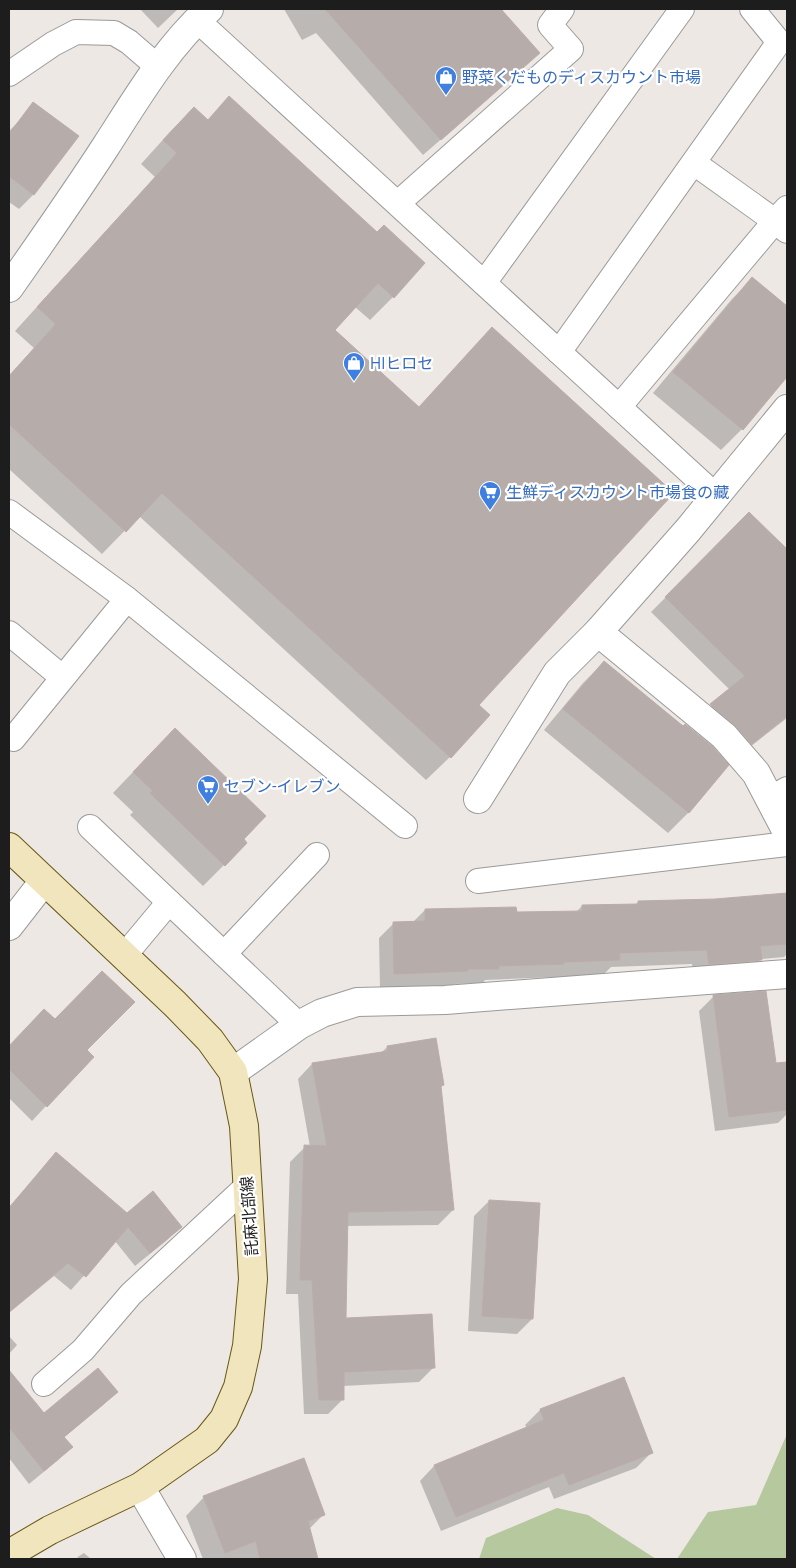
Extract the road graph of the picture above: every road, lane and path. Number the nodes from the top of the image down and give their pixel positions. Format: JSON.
{"nodes":[{"id":1,"x":562,"y":9,"type":"edge"},
{"id":2,"x":682,"y":9,"type":"edge"},
{"id":3,"x":752,"y":9,"type":"edge"},
{"id":4,"x":203,"y":14,"type":"edge"},
{"id":5,"x":158,"y":67,"type":"junction"},
{"id":6,"x":9,"y":74,"type":"edge"},
{"id":7,"x":694,"y":163,"type":"junction"},
{"id":8,"x":398,"y":203,"type":"junction"},
{"id":9,"x":783,"y":220,"type":"edge"},
{"id":10,"x":484,"y":283,"type":"junction"},
{"id":11,"x":9,"y":288,"type":"edge"},
{"id":12,"x":559,"y":352,"type":"junction"},
{"id":13,"x":619,"y":407,"type":"junction"},
{"id":14,"x":787,"y":409,"type":"edge"},
{"id":15,"x":716,"y":496,"type":"junction"},
{"id":16,"x":9,"y":512,"type":"edge"},
{"id":17,"x":127,"y":599,"type":"junction"},
{"id":18,"x":9,"y":632,"type":"edge"},
{"id":19,"x":598,"y":632,"type":"junction"},
{"id":20,"x":62,"y":678,"type":"junction"},
{"id":21,"x":13,"y":739,"type":"dead end"},
{"id":22,"x":778,"y":794,"type":"edge"},
{"id":23,"x":478,"y":799,"type":"dead end"},
{"id":24,"x":405,"y":826,"type":"dead end"},
{"id":25,"x":90,"y":828,"type":"dead end"},
{"id":26,"x":787,"y":832,"type":"edge"},
{"id":27,"x":787,"y":844,"type":"edge"},
{"id":28,"x":9,"y":847,"type":"edge"},
{"id":29,"x":317,"y":855,"type":"dead end"},
{"id":30,"x":44,"y":881,"type":"junction"},
{"id":31,"x":478,"y":881,"type":"dead end"},
{"id":32,"x":169,"y":902,"type":"junction"},
{"id":33,"x":9,"y":926,"type":"edge"},
{"id":34,"x":224,"y":954,"type":"junction"},
{"id":35,"x":124,"y":956,"type":"junction"},
{"id":36,"x":787,"y":974,"type":"edge"},
{"id":37,"x":299,"y":1025,"type":"junction"},
{"id":38,"x":233,"y":1072,"type":"junction"},
{"id":39,"x":246,"y":1187,"type":"junction"},
{"id":40,"x":44,"y":1384,"type":"dead end"},
{"id":41,"x":140,"y":1487,"type":"junction"},
{"id":42,"x":9,"y":1554,"type":"edge"},
{"id":43,"x":182,"y":1559,"type":"edge"}],
"edges":[{"from":1,"to":8,"type":"lane"},
{"from":2,"to":10,"type":"lane"},
{"from":3,"to":7,"type":"lane"},
{"from":4,"to":5,"type":"street"},
{"from":4,"to":8,"type":"lane"},
{"from":5,"to":6,"type":"lane"},
{"from":5,"to":11,"type":"street"},
{"from":7,"to":9,"type":"lane"},
{"from":7,"to":12,"type":"lane"},
{"from":8,"to":10,"type":"lane"},
{"from":9,"to":13,"type":"lane"},
{"from":10,"to":12,"type":"lane"},
{"from":12,"to":13,"type":"lane"},
{"from":13,"to":15,"type":"lane"},
{"from":14,"to":15,"type":"street"},
{"from":15,"to":19,"type":"street"},
{"from":16,"to":17,"type":"lane"},
{"from":17,"to":20,"type":"lane"},
{"from":17,"to":24,"type":"lane"},
{"from":18,"to":20,"type":"lane"},
{"from":19,"to":22,"type":"street"},
{"from":19,"to":23,"type":"street"},
{"from":20,"to":21,"type":"lane"},
{"from":22,"to":26,"type":"street"},
{"from":25,"to":32,"type":"lane"},
{"from":27,"to":31,"type":"lane"},
{"from":28,"to":30,"type":"main road","name":"託麻北部線"},
{"from":29,"to":34,"type":"lane"},
{"from":30,"to":33,"type":"street"},
{"from":30,"to":35,"type":"main road","name":"託麻北部線"},
{"from":32,"to":34,"type":"lane"},
{"from":32,"to":35,"type":"lane"},
{"from":34,"to":37,"type":"lane"},
{"from":35,"to":38,"type":"main road","name":"託麻北部線"},
{"from":36,"to":37,"type":"street"},
{"from":37,"to":38,"type":"street"},
{"from":38,"to":39,"type":"main road","name":"託麻北部線"},
{"from":39,"to":40,"type":"lane"},
{"from":39,"to":41,"type":"main road","name":"託麻北部線"},
{"from":41,"to":42,"type":"main road","name":"託麻北部線"},
{"from":41,"to":43,"type":"street"}]}
